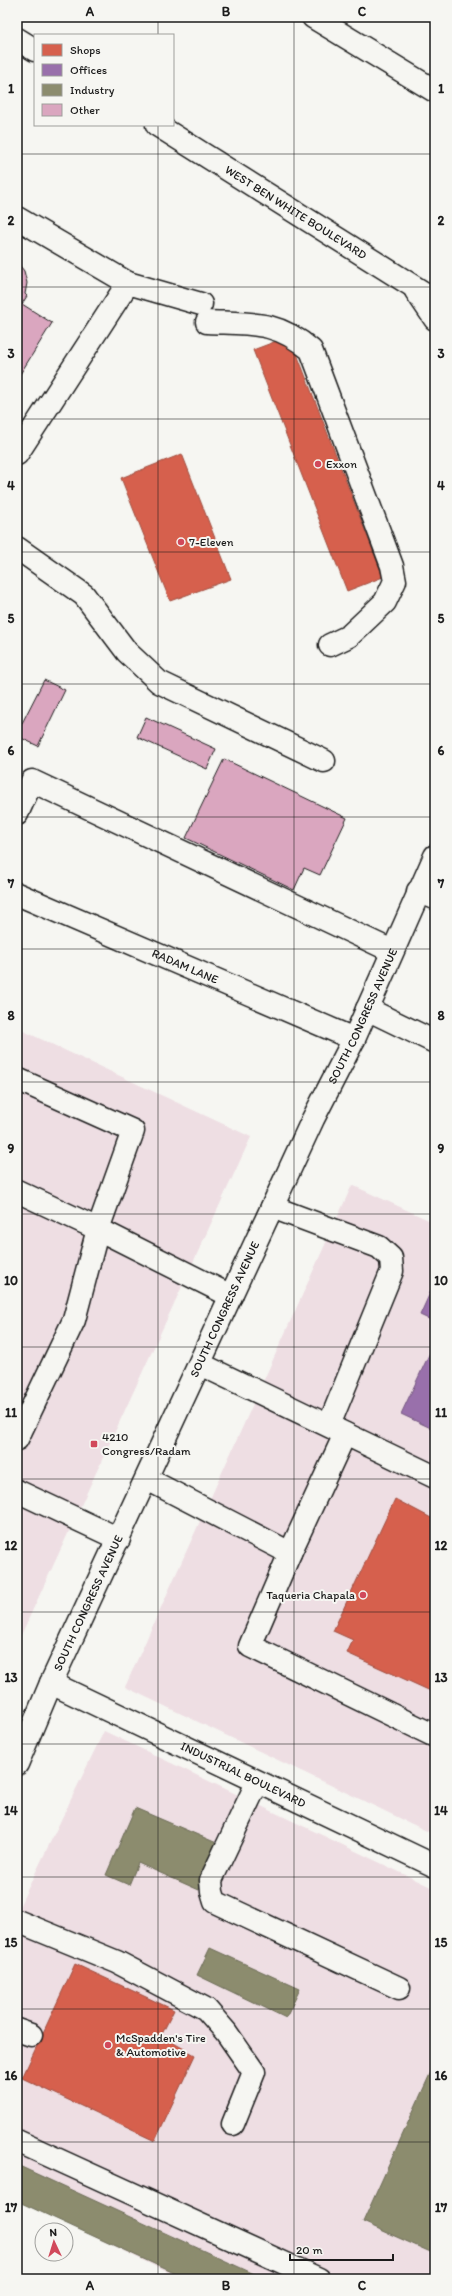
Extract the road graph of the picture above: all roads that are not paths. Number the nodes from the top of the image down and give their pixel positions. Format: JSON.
{"nodes":[{"id":1,"x":313,"y":17,"type":"edge"},
{"id":2,"x":17,"y":39,"type":"edge"},
{"id":3,"x":34,"y":49,"type":"edge"},
{"id":4,"x":435,"y":91,"type":"edge"},
{"id":5,"x":159,"y":126,"type":"edge"},
{"id":6,"x":17,"y":218,"type":"edge"},
{"id":7,"x":128,"y":283,"type":"junction"},
{"id":8,"x":435,"y":284,"type":"edge"},
{"id":9,"x":412,"y":285,"type":"junction"},
{"id":10,"x":435,"y":300,"type":"edge"},
{"id":11,"x":435,"y":319,"type":"edge"},
{"id":12,"x":17,"y":454,"type":"edge"},
{"id":13,"x":17,"y":548,"type":"edge"},
{"id":14,"x":330,"y":645,"type":"dead end"},
{"id":15,"x":324,"y":761,"type":"dead end"},
{"id":16,"x":17,"y":814,"type":"edge"},
{"id":17,"x":435,"y":856,"type":"edge"},
{"id":18,"x":17,"y":894,"type":"edge"},
{"id":19,"x":427,"y":895,"type":"edge"},
{"id":20,"x":392,"y":951,"type":"junction"},
{"id":21,"x":367,"y":1009,"type":"junction"},
{"id":22,"x":354,"y":1039,"type":"junction"},
{"id":23,"x":435,"y":1042,"type":"edge"},
{"id":24,"x":17,"y":1079,"type":"edge"},
{"id":25,"x":17,"y":1191,"type":"edge"},
{"id":26,"x":272,"y":1207,"type":"junction"},
{"id":27,"x":98,"y":1229,"type":"junction"},
{"id":28,"x":231,"y":1296,"type":"junction"},
{"id":29,"x":200,"y":1364,"type":"junction"},
{"id":30,"x":337,"y":1429,"type":"junction"},
{"id":31,"x":17,"y":1440,"type":"edge"},
{"id":32,"x":435,"y":1477,"type":"edge"},
{"id":33,"x":147,"y":1480,"type":"junction"},
{"id":34,"x":17,"y":1491,"type":"edge"},
{"id":35,"x":119,"y":1539,"type":"junction"},
{"id":36,"x":290,"y":1553,"type":"junction"},
{"id":37,"x":51,"y":1683,"type":"junction"},
{"id":38,"x":435,"y":1736,"type":"edge"},
{"id":39,"x":17,"y":1764,"type":"edge"},
{"id":40,"x":257,"y":1783,"type":"junction"},
{"id":41,"x":435,"y":1866,"type":"edge"},
{"id":42,"x":17,"y":1921,"type":"edge"},
{"id":43,"x":399,"y":1988,"type":"dead end"},
{"id":44,"x":233,"y":2124,"type":"dead end"},
{"id":45,"x":17,"y":2141,"type":"edge"},
{"id":46,"x":319,"y":2279,"type":"edge"}],
"edges":[{"from":1,"to":4,"type":"main road"},
{"from":2,"to":3,"type":"main road"},
{"from":5,"to":9,"type":"main road","name":"WEST BEN WHITE BOULEVARD"},
{"from":6,"to":7,"type":"main road"},
{"from":7,"to":12,"type":"main road"},
{"from":7,"to":14,"type":"main road"},
{"from":8,"to":9,"type":"main road"},
{"from":9,"to":10,"type":"main road","name":"WEST BEN WHITE BOULEVARD"},
{"from":9,"to":11,"type":"main road"},
{"from":13,"to":15,"type":"main road"},
{"from":16,"to":20,"type":"main road"},
{"from":17,"to":19,"type":"main road","name":"SOUTH CONGRESS AVENUE"},
{"from":18,"to":22,"type":"main road","name":"RADAM LANE"},
{"from":19,"to":20,"type":"main road","name":"SOUTH CONGRESS AVENUE"},
{"from":20,"to":21,"type":"main road","name":"SOUTH CONGRESS AVENUE"},
{"from":21,"to":22,"type":"main road","name":"SOUTH CONGRESS AVENUE"},
{"from":21,"to":23,"type":"main road"},
{"from":22,"to":26,"type":"main road","name":"SOUTH CONGRESS AVENUE"},
{"from":24,"to":27,"type":"main road"},
{"from":25,"to":27,"type":"main road"},
{"from":26,"to":28,"type":"main road","name":"SOUTH CONGRESS AVENUE"},
{"from":26,"to":30,"type":"main road"},
{"from":27,"to":28,"type":"main road"},
{"from":27,"to":31,"type":"main road"},
{"from":28,"to":29,"type":"main road","name":"SOUTH CONGRESS AVENUE"},
{"from":29,"to":30,"type":"main road"},
{"from":29,"to":33,"type":"main road","name":"SOUTH CONGRESS AVENUE"},
{"from":30,"to":32,"type":"main road"},
{"from":30,"to":36,"type":"main road"},
{"from":33,"to":35,"type":"main road","name":"SOUTH CONGRESS AVENUE"},
{"from":33,"to":36,"type":"main road"},
{"from":34,"to":35,"type":"main road"},
{"from":35,"to":37,"type":"main road","name":"SOUTH CONGRESS AVENUE"},
{"from":36,"to":38,"type":"main road"},
{"from":37,"to":39,"type":"main road","name":"SOUTH CONGRESS AVENUE"},
{"from":37,"to":40,"type":"main road","name":"INDUSTRIAL BOULEVARD"},
{"from":40,"to":41,"type":"main road","name":"INDUSTRIAL BOULEVARD"},
{"from":40,"to":43,"type":"main road"},
{"from":42,"to":44,"type":"main road"},
{"from":45,"to":46,"type":"main road"}]}
